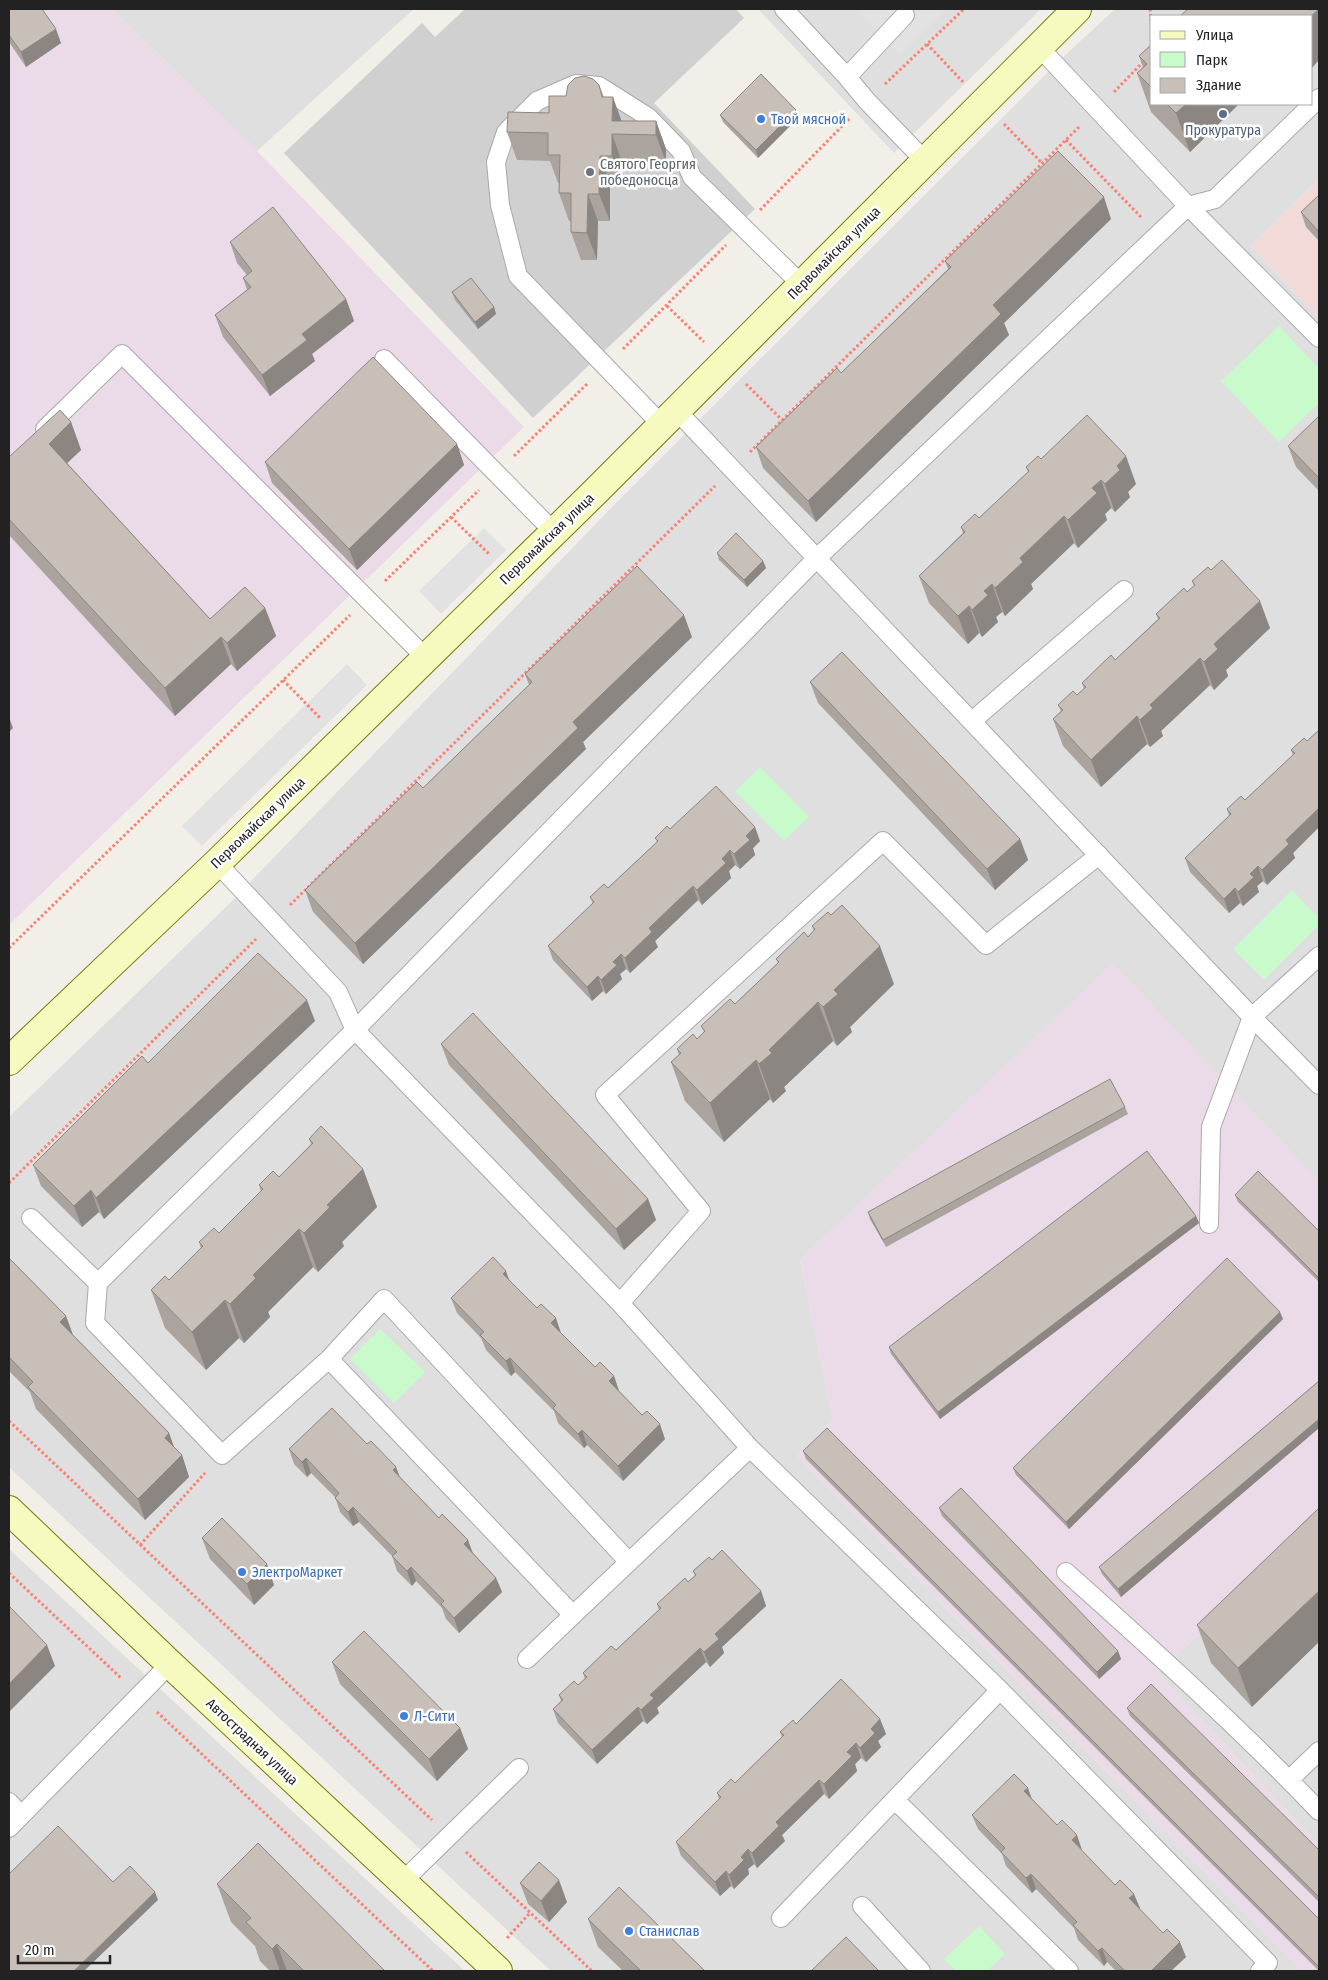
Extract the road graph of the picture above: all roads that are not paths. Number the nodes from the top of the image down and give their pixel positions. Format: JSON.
{"nodes":[{"id":1,"x":784,"y":9,"type":"edge"},
{"id":2,"x":1077,"y":9,"type":"edge"},
{"id":3,"x":905,"y":15,"type":"dead end"},
{"id":4,"x":1038,"y":46,"type":"junction"},
{"id":5,"x":848,"y":77,"type":"junction"},
{"id":6,"x":1312,"y":105,"type":"edge"},
{"id":7,"x":926,"y":162,"type":"junction"},
{"id":8,"x":1188,"y":206,"type":"junction"},
{"id":9,"x":802,"y":286,"type":"junction"},
{"id":10,"x":1319,"y":338,"type":"edge"},
{"id":11,"x":384,"y":359,"type":"dead end"},
{"id":12,"x":669,"y":418,"type":"junction"},
{"id":13,"x":30,"y":443,"type":"edge"},
{"id":14,"x":554,"y":532,"type":"junction"},
{"id":15,"x":816,"y":559,"type":"junction"},
{"id":16,"x":1124,"y":590,"type":"dead end"},
{"id":17,"x":426,"y":658,"type":"junction"},
{"id":18,"x":972,"y":721,"type":"junction"},
{"id":19,"x":1099,"y":855,"type":"junction"},
{"id":20,"x":217,"y":863,"type":"junction"},
{"id":21,"x":1319,"y":956,"type":"edge"},
{"id":22,"x":1252,"y":1017,"type":"junction"},
{"id":23,"x":354,"y":1030,"type":"junction"},
{"id":24,"x":9,"y":1061,"type":"edge"},
{"id":25,"x":1319,"y":1085,"type":"edge"},
{"id":26,"x":31,"y":1218,"type":"dead end"},
{"id":27,"x":1209,"y":1224,"type":"dead end"},
{"id":28,"x":98,"y":1283,"type":"junction"},
{"id":29,"x":620,"y":1303,"type":"junction"},
{"id":30,"x":329,"y":1359,"type":"junction"},
{"id":31,"x":750,"y":1448,"type":"junction"},
{"id":32,"x":9,"y":1510,"type":"edge"},
{"id":33,"x":629,"y":1562,"type":"junction"},
{"id":34,"x":1066,"y":1572,"type":"dead end"},
{"id":35,"x":573,"y":1615,"type":"junction"},
{"id":36,"x":528,"y":1659,"type":"dead end"},
{"id":37,"x":170,"y":1664,"type":"junction"},
{"id":38,"x":1000,"y":1690,"type":"junction"},
{"id":39,"x":1319,"y":1750,"type":"edge"},
{"id":40,"x":519,"y":1768,"type":"dead end"},
{"id":41,"x":1289,"y":1780,"type":"junction"},
{"id":42,"x":895,"y":1800,"type":"junction"},
{"id":43,"x":1319,"y":1811,"type":"edge"},
{"id":44,"x":13,"y":1815,"type":"edge"},
{"id":45,"x":402,"y":1882,"type":"junction"},
{"id":46,"x":862,"y":1906,"type":"dead end"},
{"id":47,"x":781,"y":1918,"type":"dead end"},
{"id":48,"x":498,"y":1971,"type":"edge"},
{"id":49,"x":921,"y":1971,"type":"edge"},
{"id":50,"x":1069,"y":1971,"type":"edge"},
{"id":51,"x":1260,"y":1971,"type":"edge"}],
"edges":[{"from":1,"to":5,"type":"lane"},
{"from":2,"to":4,"type":"main road","name":"Первомайская улица"},
{"from":3,"to":5,"type":"lane"},
{"from":4,"to":7,"type":"main road","name":"Первомайская улица"},
{"from":4,"to":8,"type":"lane"},
{"from":5,"to":7,"type":"lane"},
{"from":6,"to":8,"type":"lane"},
{"from":7,"to":9,"type":"main road","name":"Первомайская улица"},
{"from":8,"to":10,"type":"lane"},
{"from":8,"to":15,"type":"lane"},
{"from":9,"to":12,"type":"main road","name":"Первомайская улица"},
{"from":9,"to":12,"type":"lane"},
{"from":11,"to":14,"type":"lane"},
{"from":12,"to":14,"type":"main road","name":"Первомайская улица"},
{"from":12,"to":15,"type":"lane"},
{"from":13,"to":17,"type":"lane"},
{"from":14,"to":17,"type":"main road","name":"Первомайская улица"},
{"from":15,"to":18,"type":"lane"},
{"from":15,"to":23,"type":"lane"},
{"from":16,"to":18,"type":"lane"},
{"from":17,"to":20,"type":"main road","name":"Первомайская улица"},
{"from":18,"to":19,"type":"lane"},
{"from":19,"to":22,"type":"lane"},
{"from":19,"to":29,"type":"lane"},
{"from":20,"to":23,"type":"lane"},
{"from":20,"to":24,"type":"main road","name":"Первомайская улица"},
{"from":21,"to":22,"type":"lane"},
{"from":22,"to":25,"type":"lane"},
{"from":22,"to":27,"type":"lane"},
{"from":23,"to":28,"type":"lane"},
{"from":23,"to":29,"type":"lane"},
{"from":26,"to":28,"type":"lane"},
{"from":28,"to":30,"type":"lane"},
{"from":29,"to":31,"type":"lane"},
{"from":30,"to":33,"type":"lane"},
{"from":30,"to":35,"type":"lane"},
{"from":31,"to":33,"type":"lane"},
{"from":31,"to":38,"type":"lane"},
{"from":32,"to":37,"type":"main road","name":"Автострадная улица"},
{"from":33,"to":35,"type":"lane"},
{"from":34,"to":41,"type":"lane"},
{"from":35,"to":36,"type":"lane"},
{"from":37,"to":44,"type":"lane"},
{"from":37,"to":45,"type":"main road","name":"Автострадная улица"},
{"from":38,"to":42,"type":"lane"},
{"from":38,"to":51,"type":"lane"},
{"from":39,"to":41,"type":"lane"},
{"from":40,"to":45,"type":"lane"},
{"from":41,"to":43,"type":"lane"},
{"from":42,"to":47,"type":"lane"},
{"from":42,"to":50,"type":"lane"},
{"from":45,"to":48,"type":"main road","name":"Автострадная улица"},
{"from":46,"to":49,"type":"lane"}]}
